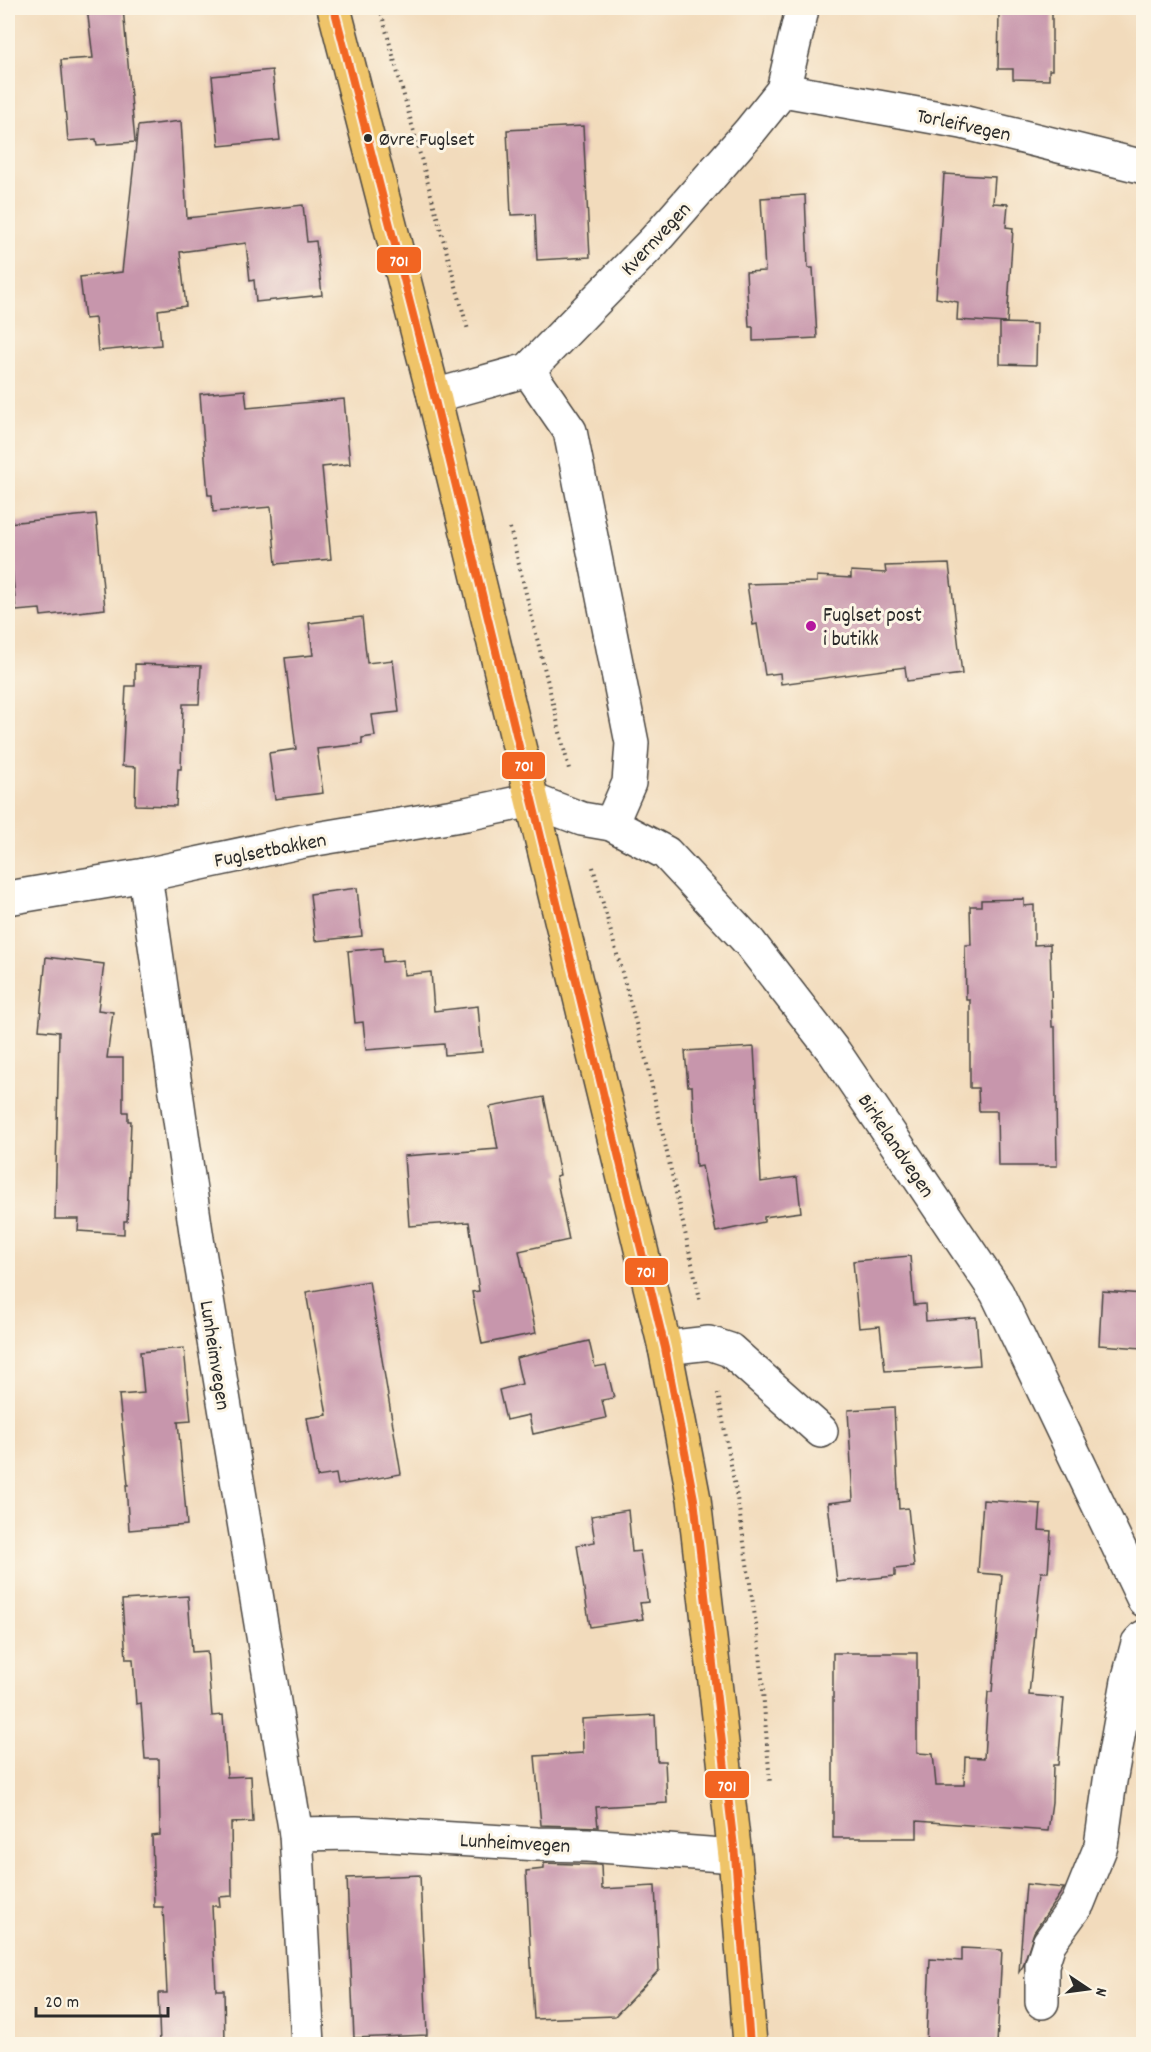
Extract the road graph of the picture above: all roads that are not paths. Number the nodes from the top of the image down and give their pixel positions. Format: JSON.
{"nodes":[{"id":1,"x":334,"y":8,"type":"edge"},
{"id":2,"x":800,"y":8,"type":"edge"},
{"id":3,"x":783,"y":90,"type":"junction"},
{"id":4,"x":1143,"y":167,"type":"edge"},
{"id":5,"x":528,"y":370,"type":"junction"},
{"id":6,"x":434,"y":396,"type":"junction"},
{"id":7,"x":532,"y":800,"type":"junction"},
{"id":8,"x":611,"y":824,"type":"junction"},
{"id":9,"x":145,"y":875,"type":"junction"},
{"id":10,"x":8,"y":898,"type":"edge"},
{"id":11,"x":665,"y":1348,"type":"junction"},
{"id":12,"x":821,"y":1431,"type":"dead end"},
{"id":13,"x":1143,"y":1600,"type":"edge"},
{"id":14,"x":1143,"y":1637,"type":"edge"},
{"id":15,"x":296,"y":1834,"type":"junction"},
{"id":16,"x":735,"y":1856,"type":"junction"},
{"id":17,"x":1042,"y":2001,"type":"dead end"},
{"id":18,"x":308,"y":2044,"type":"edge"},
{"id":19,"x":750,"y":2044,"type":"edge"}],
"edges":[{"from":1,"to":6,"type":"main road"},
{"from":2,"to":3,"type":"street","name":"Kvernvegen"},
{"from":3,"to":4,"type":"street","name":"Torleifvegen"},
{"from":3,"to":5,"type":"street","name":"Kvernvegen"},
{"from":5,"to":6,"type":"street"},
{"from":5,"to":8,"type":"street"},
{"from":6,"to":7,"type":"main road"},
{"from":7,"to":8,"type":"street","name":"Birkelandvegen"},
{"from":7,"to":9,"type":"street","name":"Fuglsetbakken"},
{"from":7,"to":11,"type":"main road"},
{"from":8,"to":13,"type":"street","name":"Birkelandvegen"},
{"from":9,"to":10,"type":"street","name":"Fuglsetbakken"},
{"from":9,"to":15,"type":"street","name":"Lunheimvegen"},
{"from":11,"to":12,"type":"street"},
{"from":11,"to":16,"type":"main road"},
{"from":14,"to":17,"type":"street"},
{"from":15,"to":16,"type":"street","name":"Lunheimvegen"},
{"from":15,"to":18,"type":"street","name":"Lunheimvegen"},
{"from":16,"to":19,"type":"main road"}]}
